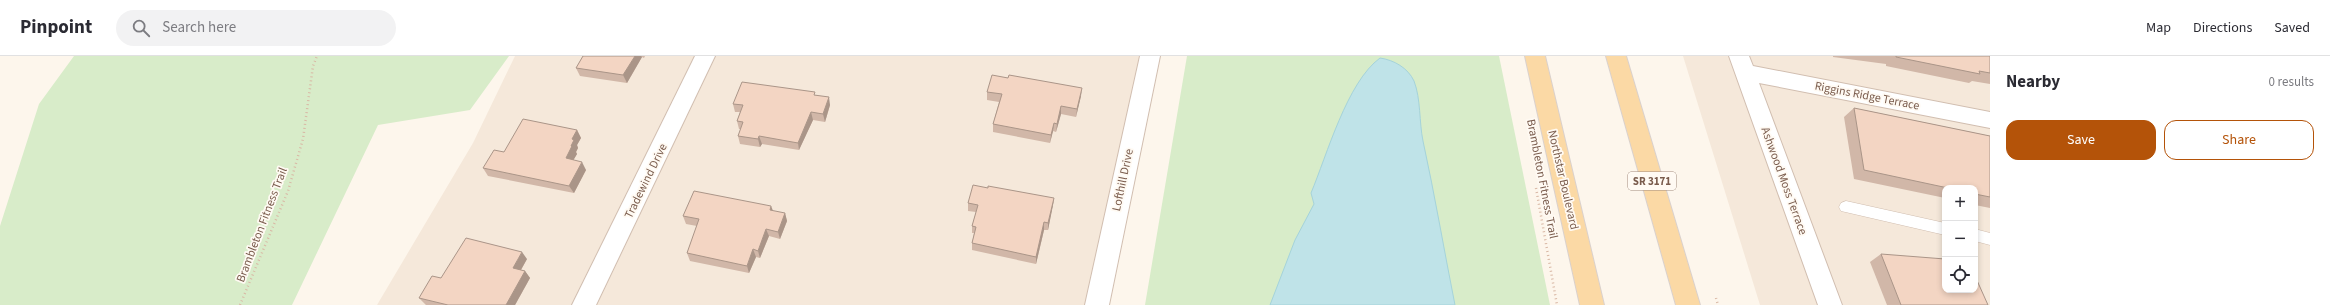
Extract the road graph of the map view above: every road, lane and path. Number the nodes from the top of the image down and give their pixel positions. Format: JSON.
{"nodes":[{"id":1,"x":317,"y":56,"type":"edge"},
{"id":2,"x":705,"y":56,"type":"edge"},
{"id":3,"x":1150,"y":56,"type":"edge"},
{"id":4,"x":1535,"y":56,"type":"edge"},
{"id":5,"x":1616,"y":56,"type":"edge"},
{"id":6,"x":1742,"y":64,"type":"edge"},
{"id":7,"x":1990,"y":120,"type":"edge"},
{"id":8,"x":1535,"y":184,"type":"dead end"},
{"id":9,"x":1846,"y":207,"type":"dead end"},
{"id":10,"x":1942,"y":228,"type":"edge"},
{"id":11,"x":1978,"y":236,"type":"edge"},
{"id":12,"x":1990,"y":239,"type":"edge"},
{"id":13,"x":240,"y":305,"type":"edge"},
{"id":14,"x":584,"y":305,"type":"edge"},
{"id":15,"x":1097,"y":305,"type":"edge"},
{"id":16,"x":1557,"y":305,"type":"edge"},
{"id":17,"x":1592,"y":305,"type":"edge"},
{"id":18,"x":1688,"y":305,"type":"edge"},
{"id":19,"x":1830,"y":305,"type":"edge"}],
"edges":[{"from":1,"to":13,"type":"path","name":"Brambleton Fitness Trail"},
{"from":2,"to":14,"type":"street","name":"Tradewind Drive"},
{"from":3,"to":15,"type":"street","name":"Lofthill Drive"},
{"from":4,"to":17,"type":"main road","name":"Northstar Boulevard"},
{"from":5,"to":18,"type":"main road","number":"SR 3171"},
{"from":6,"to":7,"type":"street","name":"Riggins Ridge Terrace"},
{"from":6,"to":19,"type":"street","name":"Ashwood Moss Terrace"},
{"from":8,"to":16,"type":"path","name":"Brambleton Fitness Trail"},
{"from":9,"to":10,"type":"lane"},
{"from":11,"to":12,"type":"lane"}]}
